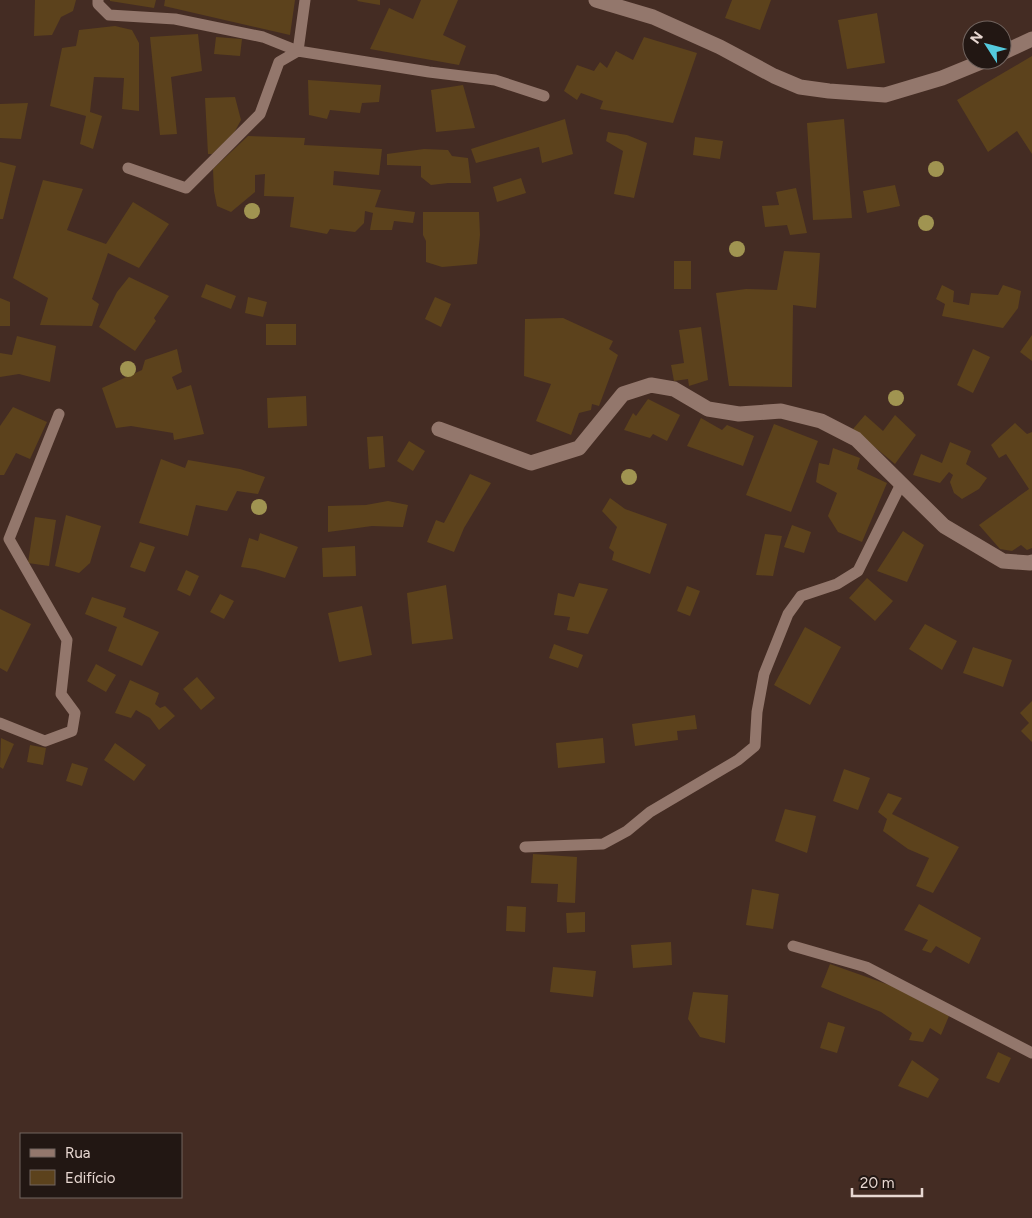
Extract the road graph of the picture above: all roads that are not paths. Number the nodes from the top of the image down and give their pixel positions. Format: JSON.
{"nodes":[{"id":1,"x":98,"y":0,"type":"edge"},
{"id":2,"x":305,"y":0,"type":"edge"},
{"id":3,"x":596,"y":0,"type":"edge"},
{"id":4,"x":1032,"y":39,"type":"edge"},
{"id":5,"x":1012,"y":48,"type":"edge"},
{"id":6,"x":298,"y":51,"type":"junction"},
{"id":7,"x":962,"y":70,"type":"edge"},
{"id":8,"x":544,"y":96,"type":"dead end"},
{"id":9,"x":128,"y":168,"type":"dead end"},
{"id":10,"x":59,"y":414,"type":"dead end"},
{"id":11,"x":439,"y":429,"type":"dead end"},
{"id":12,"x":901,"y":484,"type":"junction"},
{"id":13,"x":1032,"y":562,"type":"edge"},
{"id":14,"x":0,"y":723,"type":"edge"},
{"id":15,"x":525,"y":847,"type":"dead end"},
{"id":16,"x":792,"y":946,"type":"dead end"},
{"id":17,"x":1032,"y":1053,"type":"edge"}],
"edges":[{"from":1,"to":6,"type":"lane"},
{"from":2,"to":6,"type":"lane"},
{"from":3,"to":7,"type":"street"},
{"from":4,"to":5,"type":"street"},
{"from":6,"to":8,"type":"lane"},
{"from":6,"to":9,"type":"lane"},
{"from":10,"to":14,"type":"lane"},
{"from":11,"to":12,"type":"street"},
{"from":12,"to":13,"type":"street"},
{"from":12,"to":15,"type":"lane"},
{"from":16,"to":17,"type":"lane"}]}
